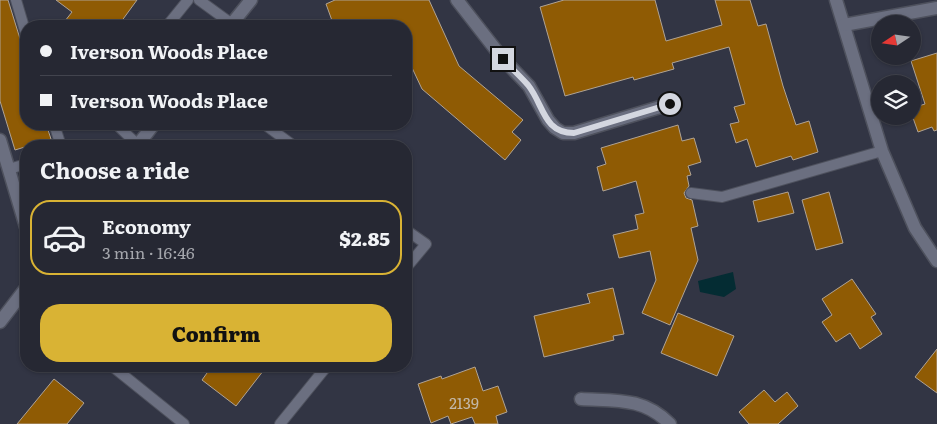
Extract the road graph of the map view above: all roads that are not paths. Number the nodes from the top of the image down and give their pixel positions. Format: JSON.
{"nodes":[{"id":1,"x":16,"y":0,"type":"edge"},
{"id":2,"x":188,"y":0,"type":"edge"},
{"id":3,"x":199,"y":0,"type":"edge"},
{"id":4,"x":251,"y":0,"type":"edge"},
{"id":5,"x":457,"y":0,"type":"edge"},
{"id":6,"x":836,"y":0,"type":"edge"},
{"id":7,"x":937,"y":8,"type":"edge"},
{"id":8,"x":22,"y":20,"type":"edge"},
{"id":9,"x":172,"y":20,"type":"edge"},
{"id":10,"x":225,"y":20,"type":"edge"},
{"id":11,"x":235,"y":20,"type":"edge"},
{"id":12,"x":844,"y":25,"type":"junction"},
{"id":13,"x":670,"y":104,"type":"dead end"},
{"id":14,"x":122,"y":130,"type":"edge"},
{"id":15,"x":149,"y":130,"type":"edge"},
{"id":16,"x":272,"y":130,"type":"edge"},
{"id":17,"x":0,"y":140,"type":"edge"},
{"id":18,"x":131,"y":140,"type":"edge"},
{"id":19,"x":142,"y":140,"type":"edge"},
{"id":20,"x":286,"y":140,"type":"edge"},
{"id":21,"x":882,"y":151,"type":"junction"},
{"id":22,"x":20,"y":166,"type":"edge"},
{"id":23,"x":9,"y":169,"type":"junction"},
{"id":24,"x":691,"y":194,"type":"dead end"},
{"id":25,"x":20,"y":207,"type":"edge"},
{"id":26,"x":412,"y":234,"type":"edge"},
{"id":27,"x":412,"y":261,"type":"edge"},
{"id":28,"x":937,"y":261,"type":"edge"},
{"id":29,"x":20,"y":300,"type":"edge"},
{"id":30,"x":0,"y":322,"type":"edge"},
{"id":31,"x":119,"y":372,"type":"edge"},
{"id":32,"x":322,"y":372,"type":"edge"},
{"id":33,"x":581,"y":399,"type":"dead end"},
{"id":34,"x":184,"y":424,"type":"edge"},
{"id":35,"x":280,"y":424,"type":"edge"},
{"id":36,"x":670,"y":424,"type":"edge"}],
"edges":[{"from":1,"to":8,"type":"lane"},
{"from":2,"to":9,"type":"lane"},
{"from":3,"to":10,"type":"lane"},
{"from":4,"to":11,"type":"street"},
{"from":5,"to":13,"type":"street"},
{"from":6,"to":12,"type":"street"},
{"from":7,"to":12,"type":"street"},
{"from":12,"to":21,"type":"street"},
{"from":14,"to":18,"type":"lane"},
{"from":15,"to":19,"type":"street"},
{"from":16,"to":20,"type":"lane"},
{"from":17,"to":23,"type":"street"},
{"from":21,"to":24,"type":"lane"},
{"from":21,"to":28,"type":"street"},
{"from":22,"to":23,"type":"lane"},
{"from":23,"to":25,"type":"street"},
{"from":26,"to":27,"type":"lane"},
{"from":29,"to":30,"type":"street"},
{"from":31,"to":34,"type":"lane"},
{"from":32,"to":35,"type":"lane"},
{"from":33,"to":36,"type":"street"}]}
